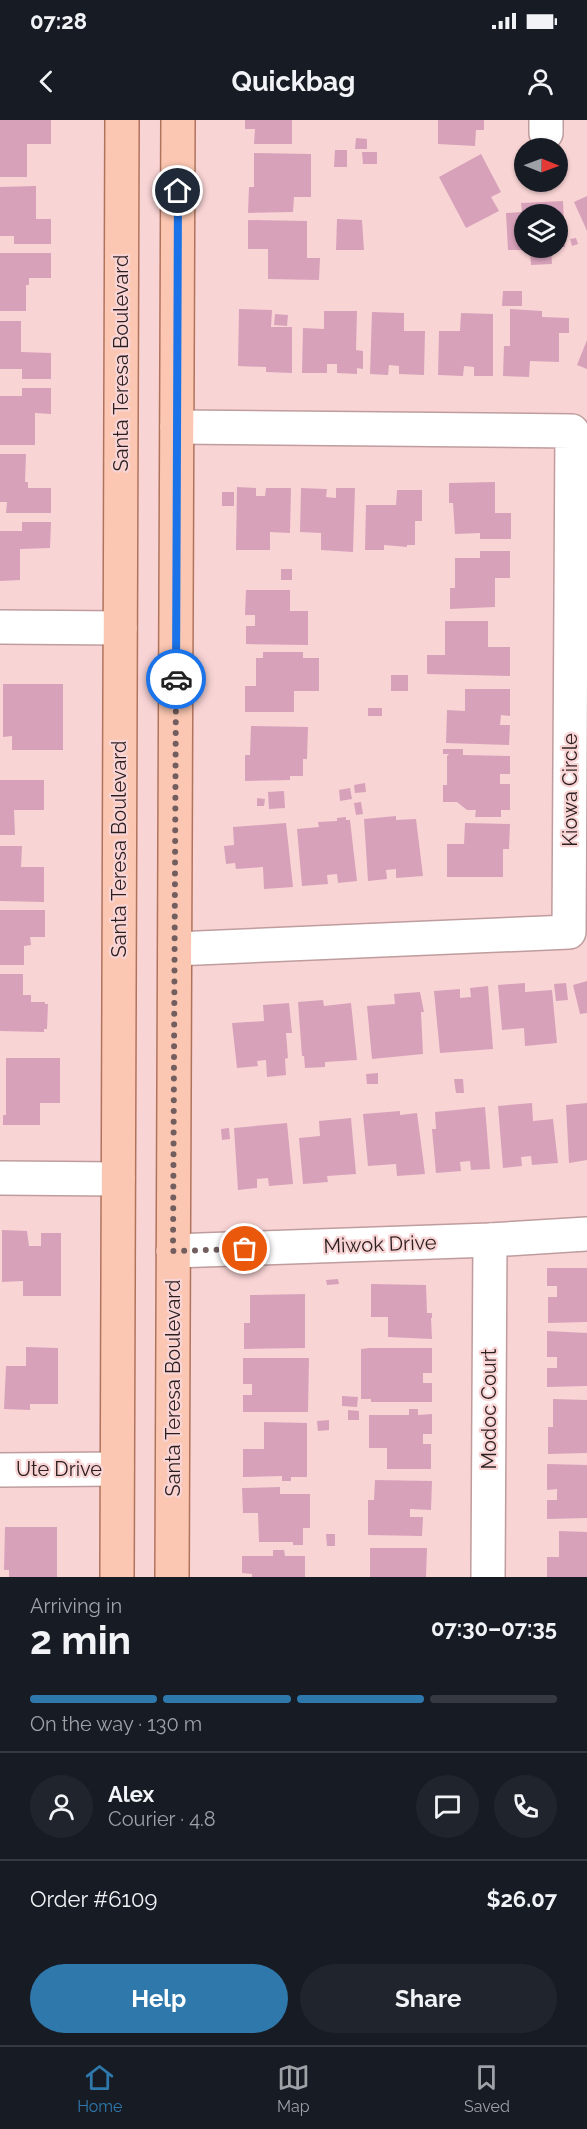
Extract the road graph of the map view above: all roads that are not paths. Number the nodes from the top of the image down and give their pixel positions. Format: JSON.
{"nodes":[{"id":1,"x":122,"y":120,"type":"edge"},
{"id":2,"x":178,"y":120,"type":"edge"},
{"id":3,"x":177,"y":427,"type":"junction"},
{"id":4,"x":0,"y":627,"type":"edge"},
{"id":5,"x":120,"y":628,"type":"junction"},
{"id":6,"x":175,"y":949,"type":"junction"},
{"id":7,"x":0,"y":1178,"type":"edge"},
{"id":8,"x":118,"y":1179,"type":"junction"},
{"id":9,"x":587,"y":1234,"type":"edge"},
{"id":10,"x":490,"y":1240,"type":"junction"},
{"id":11,"x":173,"y":1251,"type":"junction"},
{"id":12,"x":117,"y":1469,"type":"junction"},
{"id":13,"x":0,"y":1470,"type":"edge"},
{"id":14,"x":117,"y":1577,"type":"edge"},
{"id":15,"x":172,"y":1577,"type":"edge"},
{"id":16,"x":488,"y":1577,"type":"edge"}],
"edges":[{"from":1,"to":5,"type":"main road","name":"Santa Teresa Boulevard"},
{"from":2,"to":3,"type":"main road","name":"Santa Teresa Boulevard"},
{"from":3,"to":6,"type":"main road","name":"Santa Teresa Boulevard"},
{"from":3,"to":6,"type":"street","name":"Kiowa Circle"},
{"from":4,"to":5,"type":"street"},
{"from":5,"to":8,"type":"main road","name":"Santa Teresa Boulevard"},
{"from":6,"to":11,"type":"main road","name":"Santa Teresa Boulevard"},
{"from":7,"to":8,"type":"street"},
{"from":8,"to":12,"type":"main road","name":"Santa Teresa Boulevard"},
{"from":9,"to":10,"type":"street","name":"Miwok Drive"},
{"from":10,"to":11,"type":"street","name":"Miwok Drive"},
{"from":10,"to":16,"type":"street","name":"Modoc Court"},
{"from":11,"to":15,"type":"main road","name":"Santa Teresa Boulevard"},
{"from":12,"to":13,"type":"street","name":"Ute Drive"},
{"from":12,"to":14,"type":"main road","name":"Santa Teresa Boulevard"}]}
